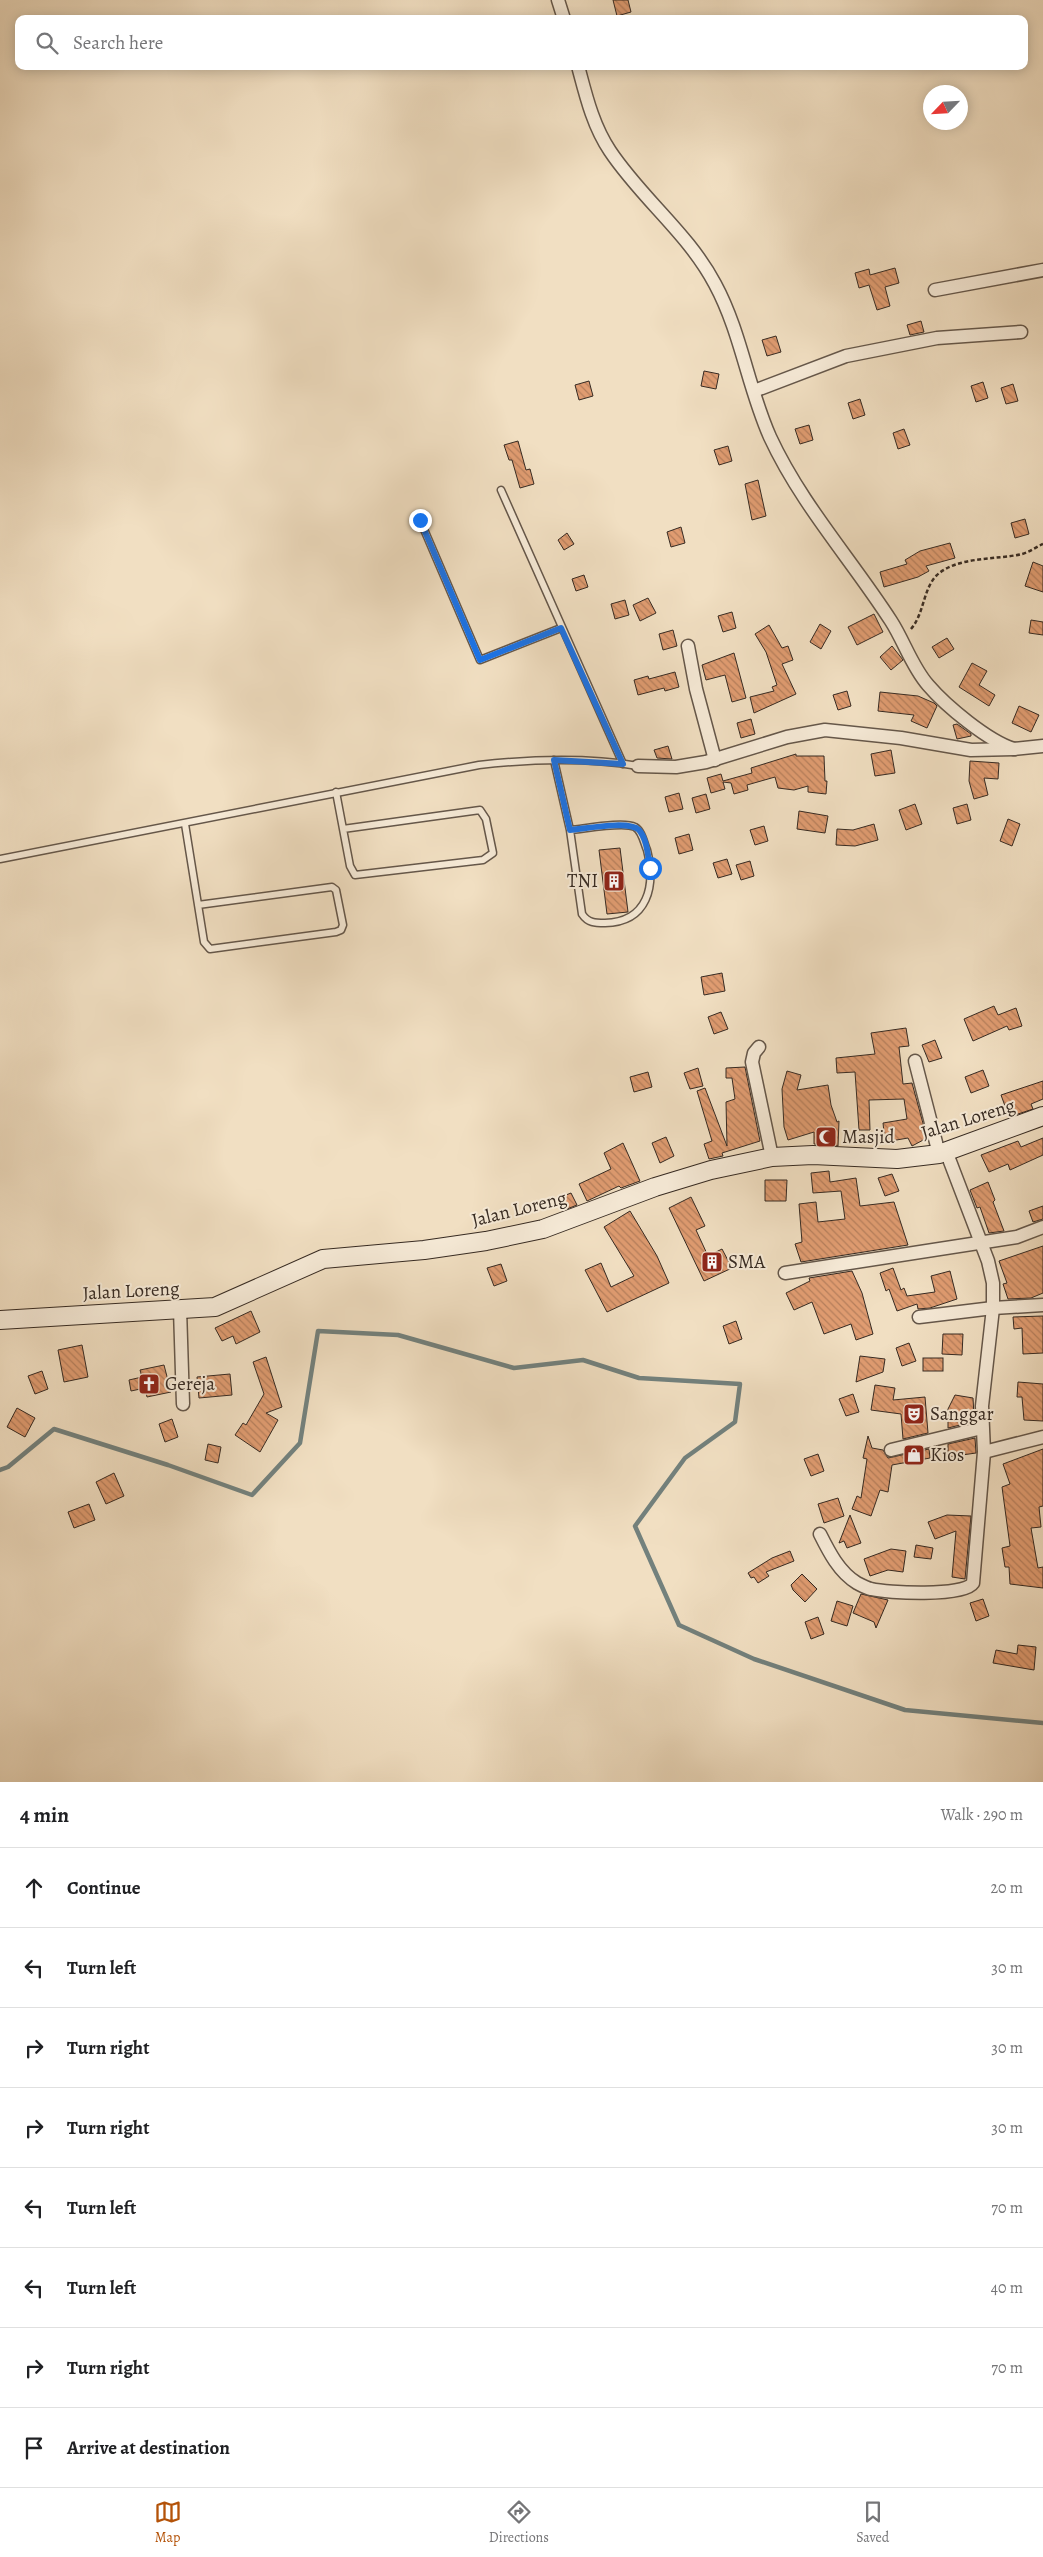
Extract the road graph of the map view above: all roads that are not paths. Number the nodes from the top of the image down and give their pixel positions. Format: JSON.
{"nodes":[{"id":1,"x":558,"y":0,"type":"edge"},
{"id":2,"x":563,"y":15,"type":"edge"},
{"id":3,"x":579,"y":70,"type":"edge"},
{"id":4,"x":1043,"y":270,"type":"edge"},
{"id":5,"x":935,"y":290,"type":"dead end"},
{"id":6,"x":1021,"y":332,"type":"dead end"},
{"id":7,"x":754,"y":391,"type":"junction"},
{"id":8,"x":501,"y":490,"type":"dead end"},
{"id":9,"x":420,"y":520,"type":"dead end"},
{"id":10,"x":561,"y":628,"type":"junction"},
{"id":11,"x":688,"y":646,"type":"dead end"},
{"id":12,"x":1043,"y":746,"type":"edge"},
{"id":13,"x":1014,"y":749,"type":"junction"},
{"id":14,"x":554,"y":760,"type":"junction"},
{"id":15,"x":715,"y":760,"type":"junction"},
{"id":16,"x":623,"y":764,"type":"junction"},
{"id":17,"x":638,"y":766,"type":"joint"},
{"id":18,"x":336,"y":792,"type":"junction"},
{"id":19,"x":185,"y":824,"type":"junction"},
{"id":20,"x":343,"y":829,"type":"junction"},
{"id":21,"x":570,"y":830,"type":"junction"},
{"id":22,"x":0,"y":859,"type":"edge"},
{"id":23,"x":198,"y":905,"type":"junction"},
{"id":24,"x":759,"y":1047,"type":"dead end"},
{"id":25,"x":915,"y":1061,"type":"dead end"},
{"id":26,"x":1043,"y":1116,"type":"edge"},
{"id":27,"x":942,"y":1153,"type":"junction"},
{"id":28,"x":772,"y":1158,"type":"junction"},
{"id":29,"x":1043,"y":1227,"type":"edge"},
{"id":30,"x":980,"y":1242,"type":"junction"},
{"id":31,"x":785,"y":1273,"type":"dead end"},
{"id":32,"x":1043,"y":1305,"type":"edge"},
{"id":33,"x":993,"y":1308,"type":"junction"},
{"id":34,"x":180,"y":1309,"type":"junction"},
{"id":35,"x":919,"y":1317,"type":"dead end"},
{"id":36,"x":0,"y":1320,"type":"edge"},
{"id":37,"x":183,"y":1404,"type":"dead end"},
{"id":38,"x":982,"y":1428,"type":"junction"},
{"id":39,"x":1043,"y":1437,"type":"edge"},
{"id":40,"x":891,"y":1450,"type":"dead end"},
{"id":41,"x":984,"y":1452,"type":"junction"},
{"id":42,"x":820,"y":1534,"type":"dead end"}],
"edges":[{"from":1,"to":2,"type":"street"},
{"from":3,"to":7,"type":"street"},
{"from":4,"to":5,"type":"street"},
{"from":6,"to":7,"type":"street"},
{"from":7,"to":13,"type":"street"},
{"from":8,"to":10,"type":"lane"},
{"from":9,"to":10,"type":"lane"},
{"from":10,"to":16,"type":"lane"},
{"from":11,"to":15,"type":"street"},
{"from":12,"to":13,"type":"street"},
{"from":13,"to":15,"type":"street"},
{"from":14,"to":16,"type":"lane"},
{"from":14,"to":18,"type":"lane"},
{"from":14,"to":21,"type":"lane"},
{"from":15,"to":17,"type":"street"},
{"from":16,"to":17,"type":"lane"},
{"from":18,"to":19,"type":"lane"},
{"from":18,"to":20,"type":"lane"},
{"from":19,"to":22,"type":"lane"},
{"from":19,"to":23,"type":"lane"},
{"from":20,"to":20,"type":"lane"},
{"from":21,"to":21,"type":"lane"},
{"from":23,"to":23,"type":"lane"},
{"from":24,"to":28,"type":"street"},
{"from":25,"to":27,"type":"street"},
{"from":26,"to":27,"type":"street","name":"Jalan Loreng"},
{"from":27,"to":28,"type":"street","name":"Jalan Loreng"},
{"from":27,"to":30,"type":"street"},
{"from":28,"to":34,"type":"street","name":"Jalan Loreng"},
{"from":29,"to":30,"type":"street"},
{"from":30,"to":31,"type":"street"},
{"from":30,"to":33,"type":"street"},
{"from":32,"to":33,"type":"street"},
{"from":33,"to":35,"type":"street"},
{"from":33,"to":38,"type":"street"},
{"from":34,"to":36,"type":"street","name":"Jalan Loreng"},
{"from":34,"to":37,"type":"street"},
{"from":38,"to":40,"type":"street"},
{"from":38,"to":41,"type":"street"},
{"from":39,"to":41,"type":"street"},
{"from":41,"to":42,"type":"street"}]}
